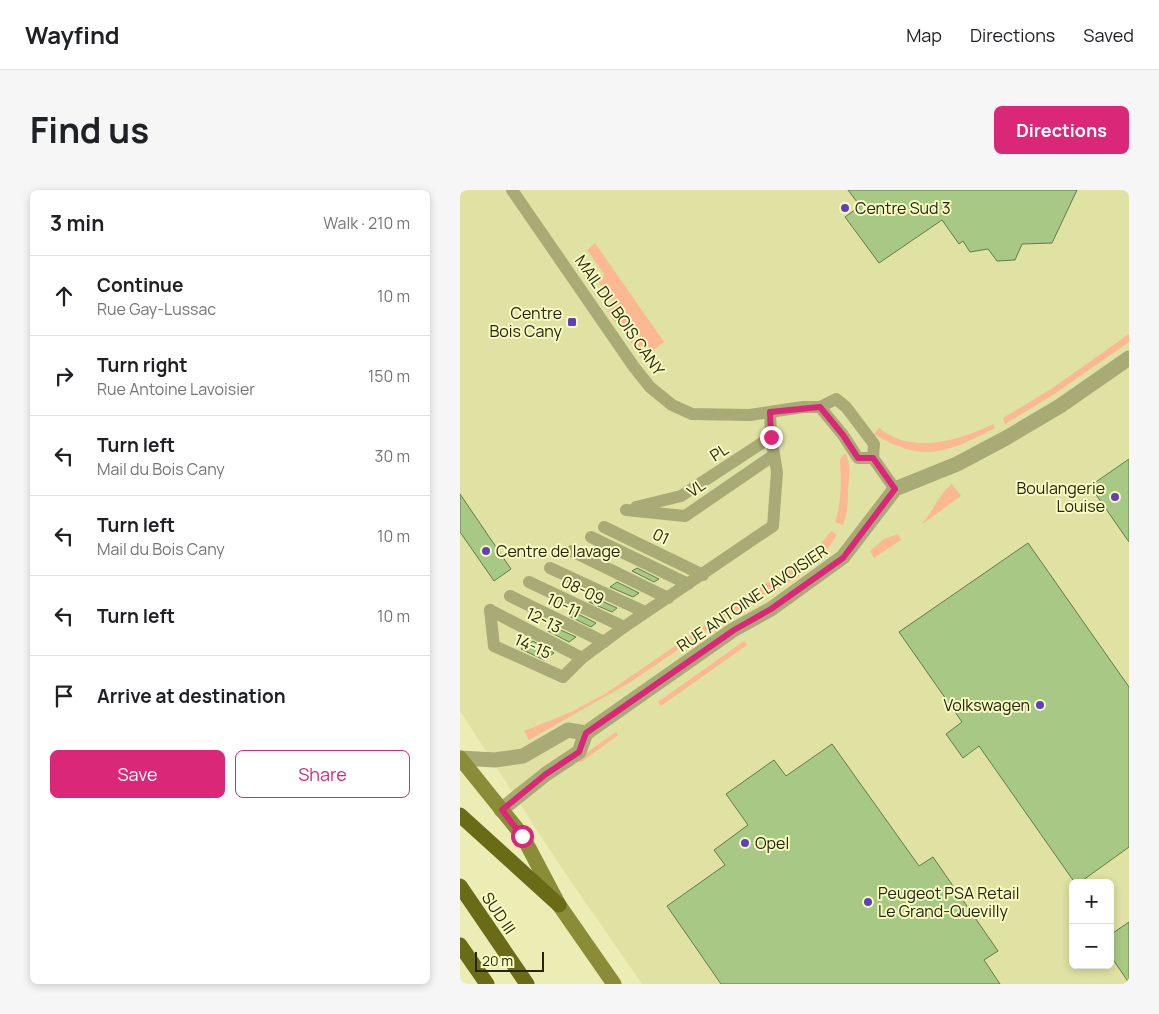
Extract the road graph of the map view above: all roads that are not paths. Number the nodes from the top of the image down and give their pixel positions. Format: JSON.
{"nodes":[{"id":1,"x":512,"y":190,"type":"edge"},
{"id":2,"x":1129,"y":358,"type":"edge"},
{"id":3,"x":820,"y":407,"type":"junction"},
{"id":4,"x":770,"y":412,"type":"junction"},
{"id":5,"x":771,"y":437,"type":"junction"},
{"id":6,"x":774,"y":455,"type":"junction"},
{"id":7,"x":873,"y":458,"type":"junction"},
{"id":8,"x":895,"y":489,"type":"junction"},
{"id":9,"x":626,"y":510,"type":"joint"},
{"id":10,"x":604,"y":526,"type":"dead end"},
{"id":11,"x":592,"y":537,"type":"dead end"},
{"id":12,"x":572,"y":551,"type":"dead end"},
{"id":13,"x":550,"y":568,"type":"dead end"},
{"id":14,"x":703,"y":575,"type":"junction"},
{"id":15,"x":529,"y":582,"type":"dead end"},
{"id":16,"x":688,"y":584,"type":"junction"},
{"id":17,"x":510,"y":596,"type":"dead end"},
{"id":18,"x":668,"y":598,"type":"junction"},
{"id":19,"x":490,"y":610,"type":"joint"},
{"id":20,"x":645,"y":612,"type":"junction"},
{"id":21,"x":624,"y":627,"type":"junction"},
{"id":22,"x":604,"y":642,"type":"junction"},
{"id":23,"x":582,"y":658,"type":"junction"},
{"id":24,"x":586,"y":733,"type":"junction"},
{"id":25,"x":460,"y":758,"type":"edge"},
{"id":26,"x":502,"y":810,"type":"junction"},
{"id":27,"x":460,"y":814,"type":"edge"},
{"id":28,"x":460,"y":886,"type":"edge"},
{"id":29,"x":559,"y":905,"type":"junction"},
{"id":30,"x":460,"y":945,"type":"edge"},
{"id":31,"x":487,"y":984,"type":"edge"},
{"id":32,"x":527,"y":984,"type":"edge"},
{"id":33,"x":614,"y":984,"type":"edge"}],
"edges":[{"from":1,"to":4,"type":"lane","name":"MAIL DU BOIS CANY"},
{"from":2,"to":8,"type":"street"},
{"from":3,"to":4,"type":"lane","name":"MAIL DU BOIS CANY"},
{"from":3,"to":7,"type":"lane"},
{"from":3,"to":7,"type":"lane","name":"MAIL DU BOIS CANY"},
{"from":4,"to":5,"type":"lane"},
{"from":5,"to":6,"type":"lane"},
{"from":5,"to":9,"type":"lane","name":"PL"},
{"from":6,"to":9,"type":"lane","name":"VL"},
{"from":6,"to":14,"type":"lane"},
{"from":7,"to":8,"type":"lane","name":"MAIL DU BOIS CANY"},
{"from":8,"to":24,"type":"street","name":"RUE ANTOINE LAVOISIER"},
{"from":10,"to":14,"type":"lane","name":"01"},
{"from":11,"to":16,"type":"lane"},
{"from":12,"to":18,"type":"lane"},
{"from":13,"to":20,"type":"lane"},
{"from":14,"to":16,"type":"lane"},
{"from":15,"to":21,"type":"lane","name":"08-09"},
{"from":16,"to":18,"type":"lane"},
{"from":17,"to":22,"type":"lane","name":"10-11"},
{"from":18,"to":20,"type":"lane"},
{"from":19,"to":23,"type":"lane","name":"12-13"},
{"from":19,"to":23,"type":"lane","name":"14-15"},
{"from":20,"to":21,"type":"lane"},
{"from":21,"to":22,"type":"lane"},
{"from":22,"to":23,"type":"lane"},
{"from":24,"to":25,"type":"street"},
{"from":24,"to":26,"type":"street","name":"RUE ANTOINE LAVOISIER"},
{"from":25,"to":26,"type":"main road"},
{"from":26,"to":29,"type":"main road"},
{"from":27,"to":29,"type":"highway"},
{"from":28,"to":32,"type":"highway","name":"SUD III"},
{"from":29,"to":33,"type":"main road"},
{"from":30,"to":31,"type":"highway"}]}
